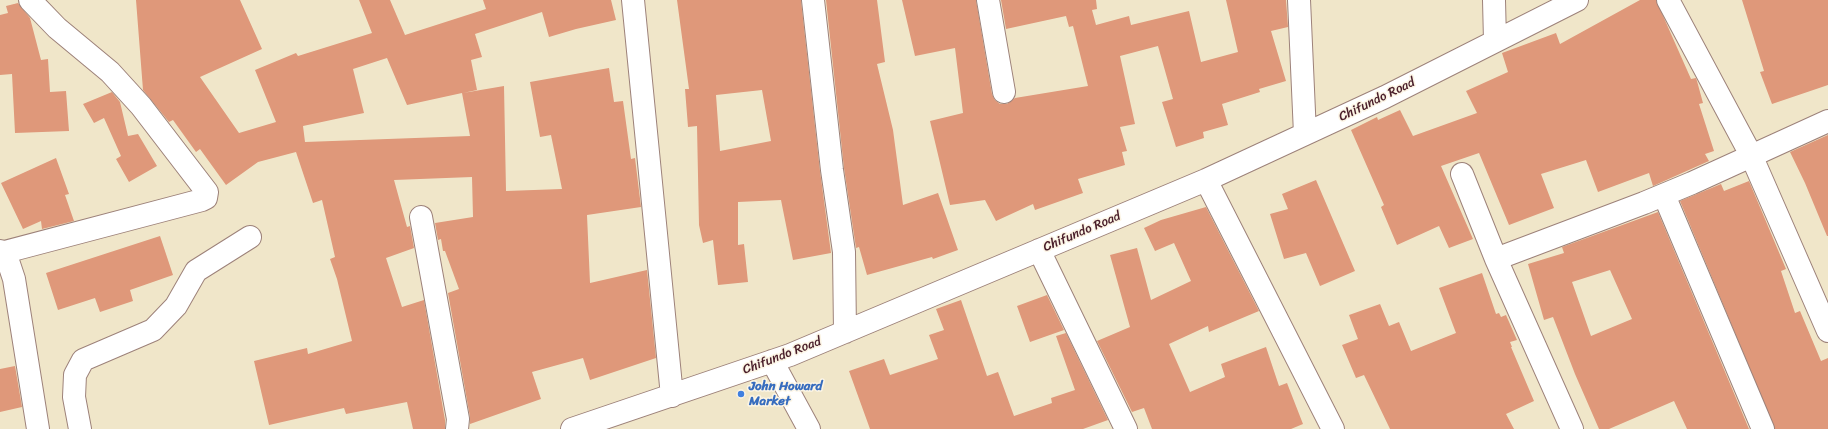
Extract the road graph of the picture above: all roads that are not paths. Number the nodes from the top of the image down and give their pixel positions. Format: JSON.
{"nodes":[{"id":1,"x":30,"y":0,"type":"edge"},
{"id":2,"x":634,"y":0,"type":"edge"},
{"id":3,"x":813,"y":0,"type":"edge"},
{"id":4,"x":988,"y":0,"type":"edge"},
{"id":5,"x":1299,"y":0,"type":"edge"},
{"id":6,"x":1494,"y":0,"type":"edge"},
{"id":7,"x":1577,"y":0,"type":"edge"},
{"id":8,"x":1668,"y":0,"type":"edge"},
{"id":9,"x":1495,"y":41,"type":"junction"},
{"id":10,"x":1004,"y":92,"type":"dead end"},
{"id":11,"x":1828,"y":120,"type":"edge"},
{"id":12,"x":1305,"y":134,"type":"junction"},
{"id":13,"x":1751,"y":156,"type":"junction"},
{"id":14,"x":1462,"y":174,"type":"dead end"},
{"id":15,"x":1206,"y":180,"type":"junction"},
{"id":16,"x":1664,"y":195,"type":"junction"},
{"id":17,"x":421,"y":217,"type":"dead end"},
{"id":18,"x":250,"y":237,"type":"dead end"},
{"id":19,"x":1039,"y":250,"type":"junction"},
{"id":20,"x":1,"y":252,"type":"edge"},
{"id":21,"x":1496,"y":259,"type":"junction"},
{"id":22,"x":1828,"y":331,"type":"edge"},
{"id":23,"x":845,"y":332,"type":"junction"},
{"id":24,"x":772,"y":361,"type":"junction"},
{"id":25,"x":672,"y":396,"type":"junction"},
{"id":26,"x":38,"y":429,"type":"edge"},
{"id":27,"x":80,"y":429,"type":"edge"},
{"id":28,"x":457,"y":429,"type":"edge"},
{"id":29,"x":572,"y":429,"type":"edge"},
{"id":30,"x":809,"y":429,"type":"edge"},
{"id":31,"x":1126,"y":429,"type":"edge"},
{"id":32,"x":1334,"y":429,"type":"edge"},
{"id":33,"x":1572,"y":429,"type":"edge"},
{"id":34,"x":1763,"y":429,"type":"edge"}],
"edges":[{"from":1,"to":20,"type":"street"},
{"from":2,"to":25,"type":"street"},
{"from":3,"to":23,"type":"street"},
{"from":4,"to":10,"type":"street"},
{"from":5,"to":12,"type":"street"},
{"from":6,"to":9,"type":"street"},
{"from":7,"to":9,"type":"street","name":"Chifundo Road"},
{"from":8,"to":13,"type":"street"},
{"from":9,"to":12,"type":"street","name":"Chifundo Road"},
{"from":11,"to":13,"type":"street"},
{"from":12,"to":15,"type":"street","name":"Chifundo Road"},
{"from":13,"to":16,"type":"street"},
{"from":13,"to":22,"type":"street"},
{"from":14,"to":21,"type":"street"},
{"from":15,"to":19,"type":"street","name":"Chifundo Road"},
{"from":15,"to":32,"type":"street"},
{"from":16,"to":21,"type":"street"},
{"from":16,"to":34,"type":"street"},
{"from":17,"to":28,"type":"street"},
{"from":18,"to":27,"type":"street"},
{"from":19,"to":23,"type":"street","name":"Chifundo Road"},
{"from":19,"to":31,"type":"street"},
{"from":20,"to":26,"type":"street"},
{"from":21,"to":33,"type":"street"},
{"from":23,"to":24,"type":"street","name":"Chifundo Road"},
{"from":24,"to":25,"type":"street","name":"Chifundo Road"},
{"from":24,"to":30,"type":"street"},
{"from":25,"to":29,"type":"street","name":"Chifundo Road"}]}
